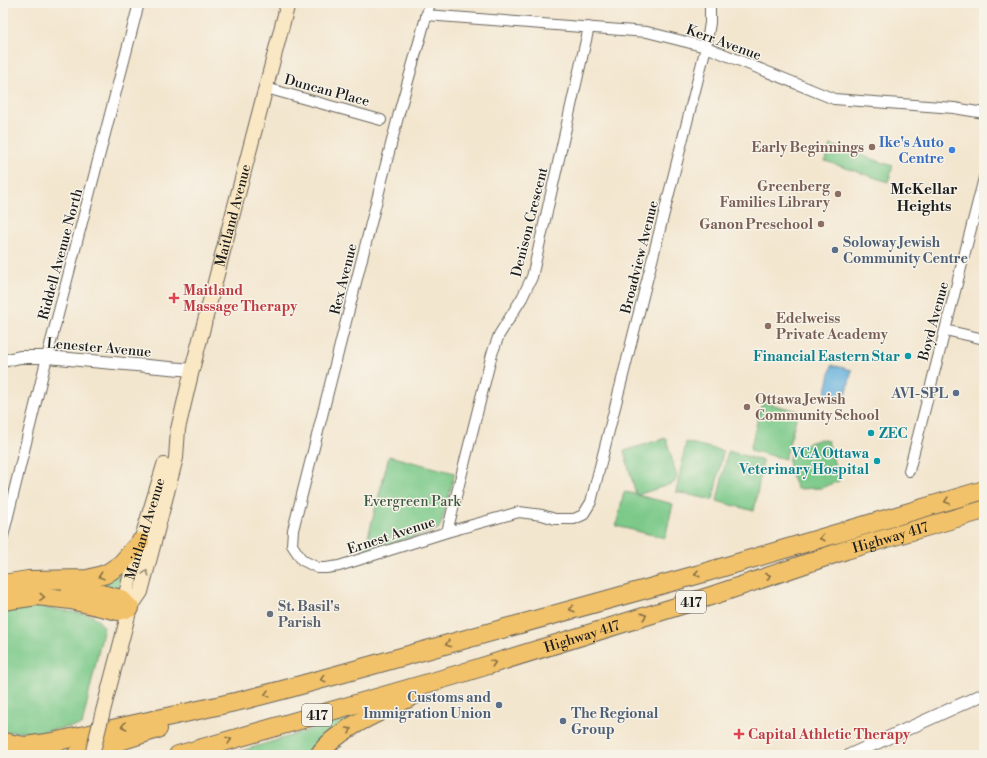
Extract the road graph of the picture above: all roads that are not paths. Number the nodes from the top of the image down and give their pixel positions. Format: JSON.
{"nodes":[{"id":1,"x":139,"y":3,"type":"edge"},
{"id":2,"x":288,"y":3,"type":"edge"},
{"id":3,"x":430,"y":3,"type":"edge"},
{"id":4,"x":710,"y":3,"type":"edge"},
{"id":5,"x":426,"y":15,"type":"junction"},
{"id":6,"x":589,"y":27,"type":"junction"},
{"id":7,"x":706,"y":46,"type":"junction"},
{"id":8,"x":266,"y":88,"type":"junction"},
{"id":9,"x":984,"y":113,"type":"edge"},
{"id":10,"x":381,"y":120,"type":"dead end"},
{"id":11,"x":984,"y":178,"type":"edge"},
{"id":12,"x":945,"y":330,"type":"junction"},
{"id":13,"x":984,"y":339,"type":"edge"},
{"id":14,"x":47,"y":357,"type":"junction"},
{"id":15,"x":3,"y":361,"type":"edge"},
{"id":16,"x":192,"y":370,"type":"junction"},
{"id":17,"x":178,"y":429,"type":"junction"},
{"id":18,"x":909,"y":471,"type":"dead end"},
{"id":19,"x":984,"y":490,"type":"edge"},
{"id":20,"x":984,"y":510,"type":"edge"},
{"id":21,"x":583,"y":515,"type":"joint"},
{"id":22,"x":447,"y":532,"type":"junction"},
{"id":23,"x":3,"y":536,"type":"edge"},
{"id":24,"x":140,"y":542,"type":"junction"},
{"id":25,"x":302,"y":560,"type":"joint"},
{"id":26,"x":28,"y":580,"type":"junction"},
{"id":27,"x":3,"y":584,"type":"edge"},
{"id":28,"x":3,"y":601,"type":"edge"},
{"id":29,"x":130,"y":608,"type":"junction"},
{"id":30,"x":456,"y":675,"type":"junction"},
{"id":31,"x":984,"y":694,"type":"edge"},
{"id":32,"x":244,"y":700,"type":"junction"},
{"id":33,"x":3,"y":742,"type":"edge"},
{"id":34,"x":76,"y":755,"type":"edge"},
{"id":35,"x":92,"y":755,"type":"edge"},
{"id":36,"x":178,"y":755,"type":"edge"},
{"id":37,"x":319,"y":755,"type":"edge"},
{"id":38,"x":850,"y":755,"type":"edge"}],
"edges":[{"from":1,"to":14,"type":"street","name":"Riddell Avenue North"},
{"from":2,"to":8,"type":"main road","name":"Maitland Avenue"},
{"from":3,"to":5,"type":"street","name":"Rex Avenue"},
{"from":4,"to":7,"type":"street","name":"Broadview Avenue"},
{"from":5,"to":6,"type":"street","name":"Kerr Avenue"},
{"from":5,"to":25,"type":"street","name":"Rex Avenue"},
{"from":6,"to":7,"type":"street","name":"Kerr Avenue"},
{"from":6,"to":22,"type":"street","name":"Denison Crescent"},
{"from":7,"to":9,"type":"street","name":"Kerr Avenue"},
{"from":7,"to":21,"type":"street","name":"Broadview Avenue"},
{"from":8,"to":10,"type":"street","name":"Duncan Place"},
{"from":8,"to":16,"type":"main road","name":"Maitland Avenue"},
{"from":11,"to":12,"type":"street","name":"Boyd Avenue"},
{"from":12,"to":13,"type":"street"},
{"from":12,"to":18,"type":"street","name":"Boyd Avenue"},
{"from":14,"to":15,"type":"street","name":"Lenester Avenue"},
{"from":14,"to":16,"type":"street","name":"Lenester Avenue"},
{"from":14,"to":23,"type":"street","name":"Riddell Avenue North"},
{"from":16,"to":17,"type":"main road","name":"Maitland Avenue"},
{"from":17,"to":24,"type":"main road","name":"Maitland Avenue"},
{"from":29,"to":17,"type":"main road","name":"Maitland Avenue","one_way":true},
{"from":19,"to":32,"type":"highway","number":"417","one_way":true},
{"from":30,"to":20,"type":"highway","name":"Highway 417","number":"417","one_way":true},
{"from":21,"to":22,"type":"street","name":"Ernest Avenue"},
{"from":22,"to":25,"type":"street","name":"Ernest Avenue"},
{"from":24,"to":26,"type":"highway","one_way":true},
{"from":24,"to":29,"type":"main road","name":"Maitland Avenue"},
{"from":26,"to":27,"type":"highway"},
{"from":26,"to":29,"type":"highway"},
{"from":28,"to":29,"type":"highway","one_way":true},
{"from":29,"to":35,"type":"main road","name":"Maitland Avenue","bridge":true},
{"from":36,"to":30,"type":"highway","name":"Highway 417","number":"417","one_way":true},
{"from":37,"to":30,"type":"highway","one_way":true},
{"from":31,"to":38,"type":"street"},
{"from":32,"to":33,"type":"highway","one_way":true},
{"from":32,"to":34,"type":"highway","number":"417"}]}
